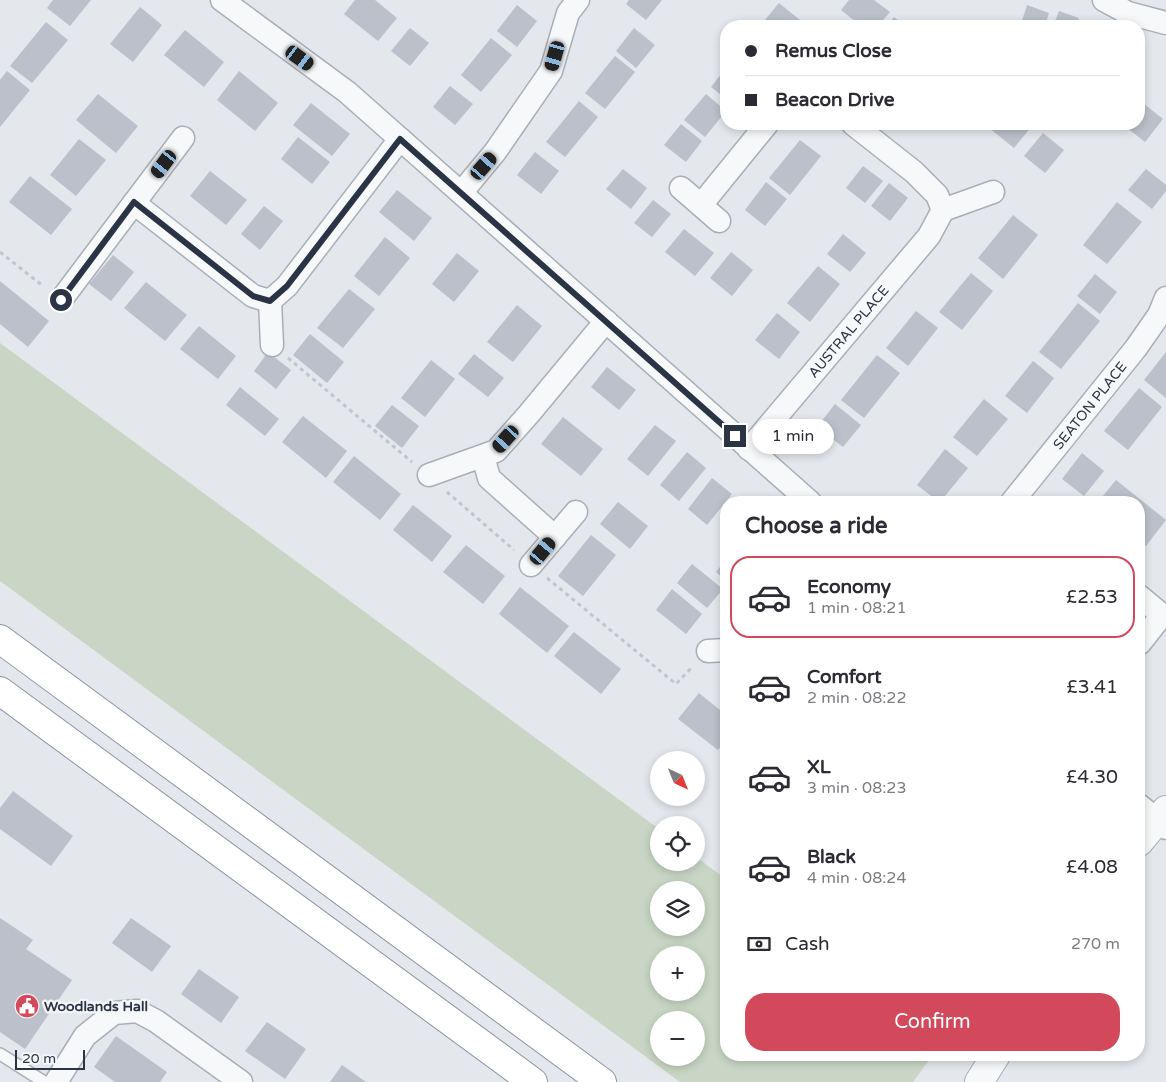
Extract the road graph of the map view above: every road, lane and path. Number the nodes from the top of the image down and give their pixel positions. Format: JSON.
{"nodes":[{"id":1,"x":222,"y":0,"type":"edge"},
{"id":2,"x":578,"y":0,"type":"edge"},
{"id":3,"x":1104,"y":0,"type":"edge"},
{"id":4,"x":1166,"y":23,"type":"edge"},
{"id":5,"x":763,"y":130,"type":"edge"},
{"id":6,"x":861,"y":130,"type":"edge"},
{"id":7,"x":183,"y":138,"type":"dead end"},
{"id":8,"x":400,"y":139,"type":"junction"},
{"id":9,"x":680,"y":188,"type":"dead end"},
{"id":10,"x":993,"y":192,"type":"dead end"},
{"id":11,"x":461,"y":193,"type":"junction"},
{"id":12,"x":134,"y":202,"type":"junction"},
{"id":13,"x":700,"y":205,"type":"junction"},
{"id":14,"x":943,"y":210,"type":"junction"},
{"id":15,"x":719,"y":221,"type":"dead end"},
{"id":16,"x":0,"y":252,"type":"edge"},
{"id":17,"x":61,"y":300,"type":"joint"},
{"id":18,"x":270,"y":301,"type":"junction"},
{"id":19,"x":1164,"y":311,"type":"edge"},
{"id":20,"x":606,"y":321,"type":"junction"},
{"id":21,"x":272,"y":345,"type":"joint"},
{"id":22,"x":750,"y":449,"type":"junction"},
{"id":23,"x":483,"y":456,"type":"junction"},
{"id":24,"x":428,"y":475,"type":"junction"},
{"id":25,"x":803,"y":496,"type":"edge"},
{"id":26,"x":1023,"y":496,"type":"edge"},
{"id":27,"x":576,"y":512,"type":"dead end"},
{"id":28,"x":554,"y":537,"type":"junction"},
{"id":29,"x":531,"y":565,"type":"junction"},
{"id":30,"x":1145,"y":601,"type":"edge"},
{"id":31,"x":1145,"y":637,"type":"edge"},
{"id":32,"x":0,"y":639,"type":"edge"},
{"id":33,"x":717,"y":651,"type":"edge"},
{"id":34,"x":0,"y":691,"type":"edge"},
{"id":35,"x":1157,"y":816,"type":"edge"},
{"id":36,"x":1145,"y":833,"type":"edge"},
{"id":37,"x":0,"y":1054,"type":"edge"},
{"id":38,"x":992,"y":1061,"type":"edge"},
{"id":39,"x":44,"y":1082,"type":"edge"},
{"id":40,"x":56,"y":1082,"type":"edge"},
{"id":41,"x":241,"y":1082,"type":"edge"},
{"id":42,"x":533,"y":1082,"type":"edge"},
{"id":43,"x":602,"y":1082,"type":"edge"},
{"id":44,"x":979,"y":1082,"type":"edge"}],
"edges":[{"from":1,"to":8,"type":"street"},
{"from":2,"to":11,"type":"street"},
{"from":3,"to":4,"type":"street"},
{"from":5,"to":13,"type":"street"},
{"from":6,"to":14,"type":"street"},
{"from":7,"to":12,"type":"street"},
{"from":8,"to":11,"type":"street"},
{"from":8,"to":18,"type":"street"},
{"from":9,"to":13,"type":"street"},
{"from":10,"to":14,"type":"street"},
{"from":11,"to":20,"type":"street"},
{"from":12,"to":17,"type":"street"},
{"from":12,"to":18,"type":"street"},
{"from":13,"to":15,"type":"street"},
{"from":14,"to":22,"type":"street","name":"AUSTRAL PLACE"},
{"from":16,"to":17,"type":"path"},
{"from":18,"to":21,"type":"street"},
{"from":19,"to":26,"type":"street","name":"SEATON PLACE"},
{"from":20,"to":22,"type":"street"},
{"from":20,"to":23,"type":"street"},
{"from":21,"to":24,"type":"path"},
{"from":22,"to":25,"type":"street"},
{"from":23,"to":24,"type":"street"},
{"from":23,"to":28,"type":"street"},
{"from":24,"to":29,"type":"path"},
{"from":27,"to":28,"type":"street"},
{"from":28,"to":29,"type":"street"},
{"from":29,"to":33,"type":"path"},
{"from":30,"to":31,"type":"street"},
{"from":32,"to":43,"type":"highway"},
{"from":34,"to":42,"type":"highway"},
{"from":35,"to":36,"type":"street"},
{"from":37,"to":39,"type":"lane"},
{"from":38,"to":44,"type":"street"},
{"from":40,"to":41,"type":"street"}]}
